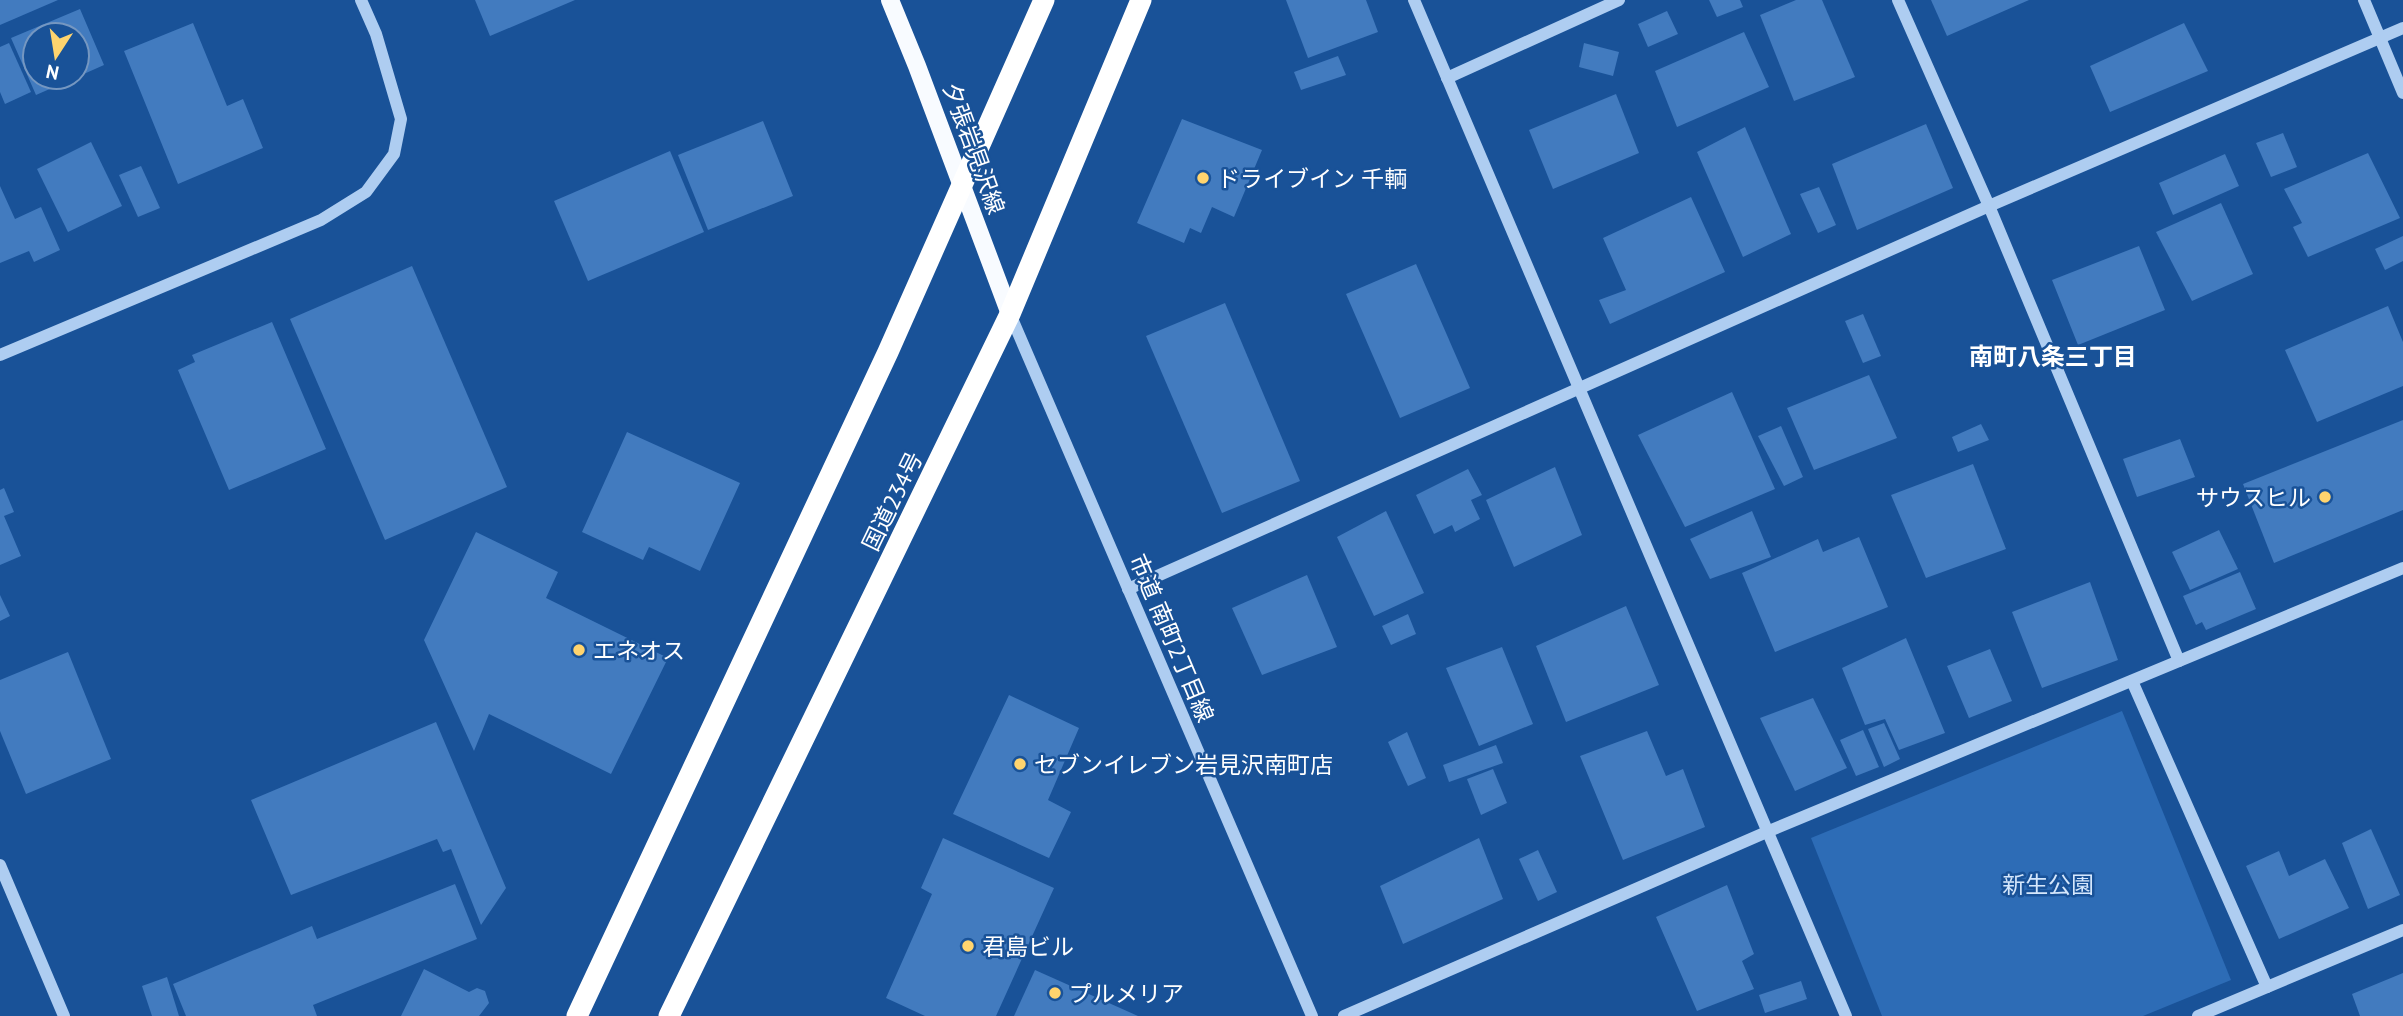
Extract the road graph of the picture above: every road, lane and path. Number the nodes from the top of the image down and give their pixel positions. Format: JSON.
{"nodes":[{"id":1,"x":361,"y":0,"type":"edge"},
{"id":2,"x":890,"y":0,"type":"edge"},
{"id":3,"x":1044,"y":0,"type":"edge"},
{"id":4,"x":1141,"y":0,"type":"edge"},
{"id":5,"x":1415,"y":0,"type":"edge"},
{"id":6,"x":1619,"y":0,"type":"edge"},
{"id":7,"x":1898,"y":0,"type":"edge"},
{"id":8,"x":2364,"y":0,"type":"edge"},
{"id":9,"x":2403,"y":27,"type":"edge"},
{"id":10,"x":2380,"y":38,"type":"junction"},
{"id":11,"x":1447,"y":78,"type":"junction"},
{"id":12,"x":2403,"y":93,"type":"edge"},
{"id":13,"x":961,"y":188,"type":"junction"},
{"id":14,"x":1989,"y":206,"type":"junction"},
{"id":15,"x":1010,"y":314,"type":"junction"},
{"id":16,"x":0,"y":355,"type":"edge"},
{"id":17,"x":1580,"y":389,"type":"junction"},
{"id":18,"x":2403,"y":568,"type":"edge"},
{"id":19,"x":1128,"y":589,"type":"junction"},
{"id":20,"x":2179,"y":661,"type":"junction"},
{"id":21,"x":2132,"y":681,"type":"junction"},
{"id":22,"x":1769,"y":831,"type":"junction"},
{"id":23,"x":0,"y":865,"type":"edge"},
{"id":24,"x":2403,"y":930,"type":"edge"},
{"id":25,"x":2267,"y":987,"type":"junction"},
{"id":26,"x":64,"y":1016,"type":"edge"},
{"id":27,"x":577,"y":1016,"type":"edge"},
{"id":28,"x":669,"y":1016,"type":"edge"},
{"id":29,"x":1312,"y":1016,"type":"edge"},
{"id":30,"x":1344,"y":1016,"type":"edge"},
{"id":31,"x":1846,"y":1016,"type":"edge"},
{"id":32,"x":2198,"y":1016,"type":"edge"}],
"edges":[{"from":1,"to":16,"type":"street"},
{"from":2,"to":13,"type":"main road","name":"夕張岩見沢線"},
{"from":3,"to":13,"type":"highway"},
{"from":4,"to":15,"type":"highway","name":"国道234号"},
{"from":5,"to":11,"type":"street"},
{"from":6,"to":11,"type":"street"},
{"from":7,"to":14,"type":"street"},
{"from":8,"to":10,"type":"street"},
{"from":9,"to":10,"type":"street"},
{"from":10,"to":12,"type":"street"},
{"from":10,"to":14,"type":"street"},
{"from":11,"to":17,"type":"street"},
{"from":13,"to":15,"type":"main road","name":"夕張岩見沢線"},
{"from":13,"to":27,"type":"highway"},
{"from":14,"to":17,"type":"street"},
{"from":14,"to":20,"type":"street"},
{"from":15,"to":19,"type":"street","name":"市道 南町2丁目線"},
{"from":15,"to":28,"type":"highway","name":"国道234号"},
{"from":17,"to":19,"type":"street"},
{"from":17,"to":22,"type":"street"},
{"from":18,"to":20,"type":"street"},
{"from":19,"to":29,"type":"street","name":"市道 南町2丁目線"},
{"from":20,"to":21,"type":"street"},
{"from":21,"to":22,"type":"street"},
{"from":21,"to":25,"type":"street"},
{"from":22,"to":30,"type":"street"},
{"from":22,"to":31,"type":"street"},
{"from":23,"to":26,"type":"street"},
{"from":24,"to":25,"type":"street"},
{"from":25,"to":32,"type":"street"}]}
